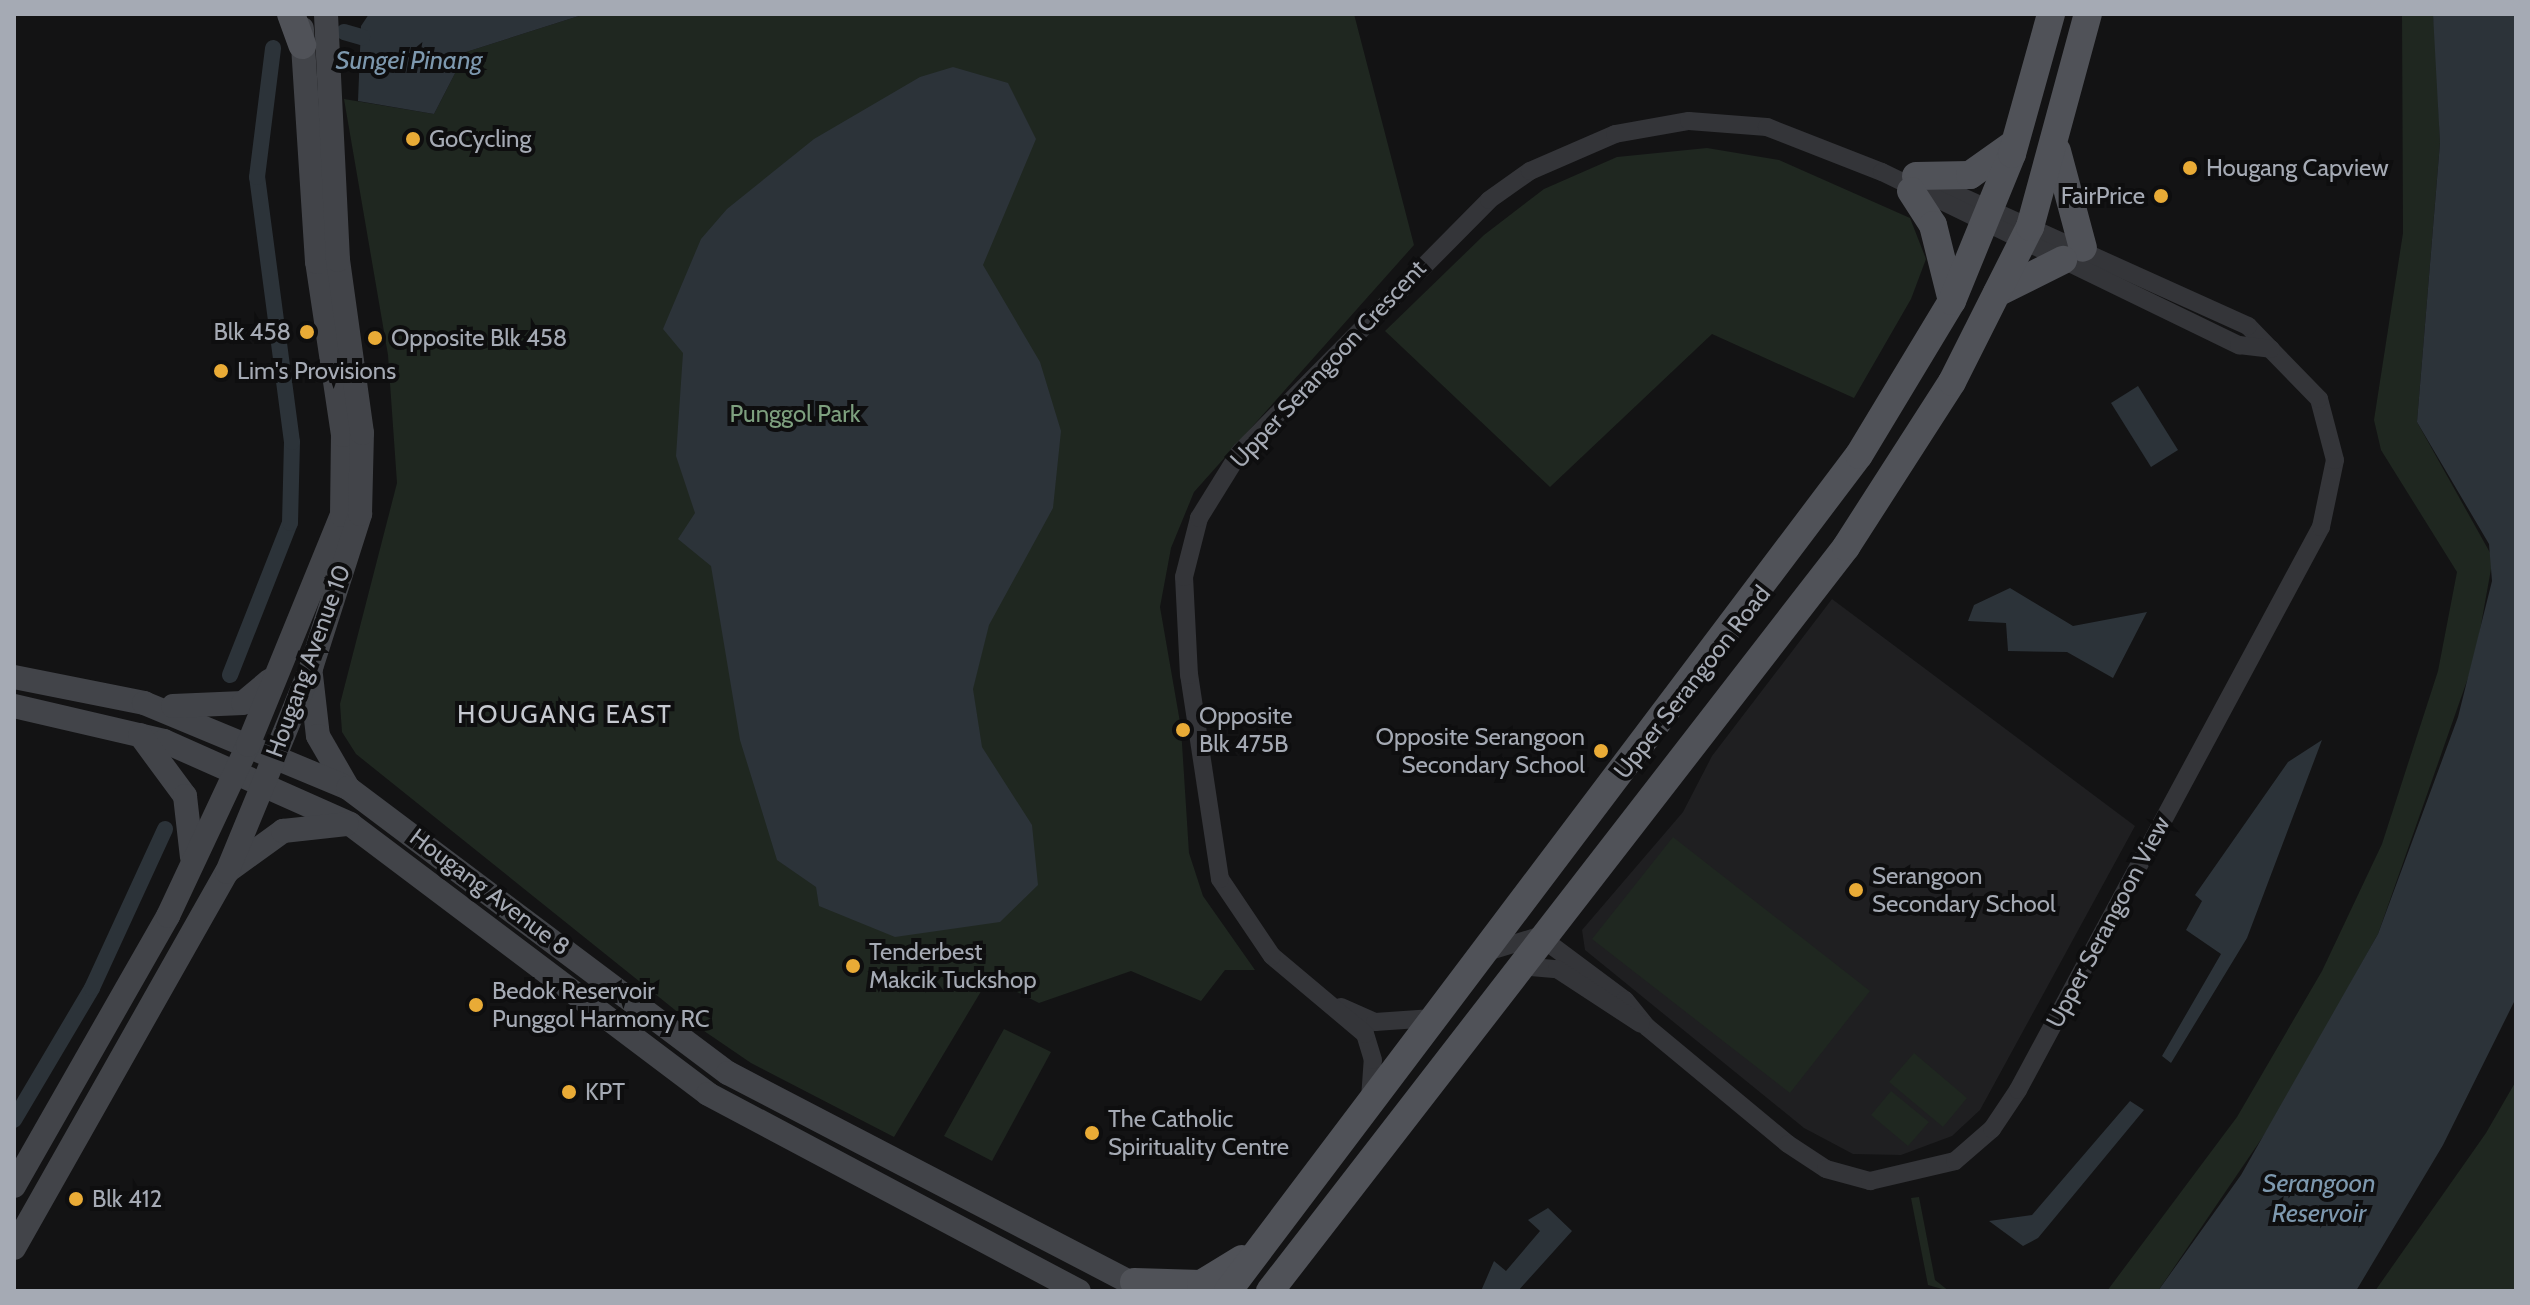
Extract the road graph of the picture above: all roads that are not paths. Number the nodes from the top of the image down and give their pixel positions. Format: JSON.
{"nodes":[{"id":1,"x":291,"y":14,"type":"edge"},
{"id":2,"x":302,"y":14,"type":"edge"},
{"id":3,"x":326,"y":14,"type":"edge"},
{"id":4,"x":2051,"y":14,"type":"edge"},
{"id":5,"x":2088,"y":14,"type":"edge"},
{"id":6,"x":302,"y":45,"type":"junction"},
{"id":7,"x":2016,"y":141,"type":"junction"},
{"id":8,"x":2056,"y":146,"type":"junction"},
{"id":9,"x":1913,"y":184,"type":"junction"},
{"id":10,"x":1986,"y":217,"type":"junction"},
{"id":11,"x":2027,"y":235,"type":"junction"},
{"id":12,"x":2073,"y":254,"type":"junction"},
{"id":13,"x":1997,"y":293,"type":"junction"},
{"id":14,"x":1952,"y":301,"type":"junction"},
{"id":15,"x":279,"y":668,"type":"junction"},
{"id":16,"x":311,"y":668,"type":"junction"},
{"id":17,"x":14,"y":677,"type":"edge"},
{"id":18,"x":144,"y":703,"type":"junction"},
{"id":19,"x":14,"y":706,"type":"edge"},
{"id":20,"x":140,"y":735,"type":"junction"},
{"id":21,"x":248,"y":745,"type":"junction"},
{"id":22,"x":275,"y":757,"type":"junction"},
{"id":23,"x":238,"y":769,"type":"junction"},
{"id":24,"x":264,"y":781,"type":"junction"},
{"id":25,"x":348,"y":788,"type":"junction"},
{"id":26,"x":350,"y":824,"type":"junction"},
{"id":27,"x":192,"y":864,"type":"junction"},
{"id":28,"x":227,"y":872,"type":"junction"},
{"id":29,"x":1539,"y":936,"type":"junction"},
{"id":30,"x":1485,"y":953,"type":"junction"},
{"id":31,"x":1515,"y":967,"type":"junction"},
{"id":32,"x":1341,"y":1007,"type":"junction"},
{"id":33,"x":1443,"y":1013,"type":"junction"},
{"id":34,"x":1647,"y":1027,"type":"junction"},
{"id":35,"x":1369,"y":1106,"type":"junction"},
{"id":36,"x":14,"y":1186,"type":"edge"},
{"id":37,"x":14,"y":1248,"type":"edge"},
{"id":38,"x":1259,"y":1248,"type":"junction"},
{"id":39,"x":1278,"y":1285,"type":"edge"},
{"id":40,"x":1140,"y":1287,"type":"edge"},
{"id":41,"x":1079,"y":1291,"type":"edge"},
{"id":42,"x":1228,"y":1291,"type":"edge"}],
"edges":[{"from":1,"to":6,"type":"main road"},
{"from":2,"to":6,"type":"main road","name":"Hougang Avenue 10"},
{"from":3,"to":16,"type":"main road","name":"Hougang Avenue 10"},
{"from":4,"to":7,"type":"main road","name":"Upper Serangoon Road"},
{"from":5,"to":8,"type":"main road","name":"Upper Serangoon Road"},
{"from":6,"to":15,"type":"main road","name":"Hougang Avenue 10"},
{"from":7,"to":9,"type":"main road"},
{"from":7,"to":10,"type":"main road","name":"Upper Serangoon Road"},
{"from":8,"to":11,"type":"main road","name":"Upper Serangoon Road"},
{"from":8,"to":12,"type":"main road"},
{"from":9,"to":10,"type":"street","name":"Upper Serangoon Crescent"},
{"from":9,"to":14,"type":"main road"},
{"from":9,"to":32,"type":"street","name":"Upper Serangoon Crescent"},
{"from":10,"to":11,"type":"street","name":"Upper Serangoon Crescent"},
{"from":10,"to":14,"type":"main road","name":"Upper Serangoon Road"},
{"from":11,"to":12,"type":"street","name":"Upper Serangoon View"},
{"from":11,"to":13,"type":"main road","name":"Upper Serangoon Road"},
{"from":12,"to":13,"type":"main road"},
{"from":12,"to":34,"type":"street","name":"Upper Serangoon View"},
{"from":13,"to":29,"type":"main road","name":"Upper Serangoon Road"},
{"from":14,"to":30,"type":"main road","name":"Upper Serangoon Road"},
{"from":15,"to":18,"type":"main road"},
{"from":15,"to":21,"type":"main road","name":"Hougang Avenue 10"},
{"from":16,"to":22,"type":"main road","name":"Hougang Avenue 10"},
{"from":16,"to":25,"type":"main road"},
{"from":17,"to":18,"type":"main road","name":"Hougang Avenue 8"},
{"from":18,"to":21,"type":"main road","name":"Hougang Avenue 8"},
{"from":19,"to":20,"type":"main road","name":"Hougang Avenue 8"},
{"from":20,"to":23,"type":"main road","name":"Hougang Avenue 8"},
{"from":20,"to":27,"type":"main road"},
{"from":21,"to":22,"type":"main road","name":"Hougang Avenue 8"},
{"from":21,"to":23,"type":"main road","name":"Hougang Avenue 10"},
{"from":22,"to":24,"type":"main road","name":"Hougang Avenue 10"},
{"from":22,"to":25,"type":"main road","name":"Hougang Avenue 8"},
{"from":23,"to":24,"type":"main road","name":"Hougang Avenue 8"},
{"from":23,"to":27,"type":"main road","name":"Hougang Avenue 10"},
{"from":24,"to":26,"type":"main road","name":"Hougang Avenue 8"},
{"from":24,"to":28,"type":"main road","name":"Hougang Avenue 10"},
{"from":25,"to":40,"type":"main road","name":"Hougang Avenue 8"},
{"from":26,"to":28,"type":"main road"},
{"from":26,"to":41,"type":"main road","name":"Hougang Avenue 8"},
{"from":27,"to":36,"type":"main road","name":"Hougang Avenue 10"},
{"from":28,"to":37,"type":"main road","name":"Hougang Avenue 10"},
{"from":29,"to":30,"type":"street"},
{"from":29,"to":31,"type":"main road","name":"Upper Serangoon Road"},
{"from":29,"to":34,"type":"street","name":"Upper Serangoon View"},
{"from":30,"to":33,"type":"main road","name":"Upper Serangoon Road"},
{"from":31,"to":34,"type":"street","name":"Upper Serangoon View"},
{"from":31,"to":39,"type":"main road","name":"Upper Serangoon Road"},
{"from":32,"to":33,"type":"street","name":"Upper Serangoon Crescent"},
{"from":32,"to":35,"type":"street","name":"Upper Serangoon Crescent"},
{"from":33,"to":35,"type":"main road","name":"Upper Serangoon Road"},
{"from":35,"to":38,"type":"main road","name":"Upper Serangoon Road"},
{"from":38,"to":40,"type":"main road"},
{"from":38,"to":42,"type":"main road","name":"Upper Serangoon Road"}]}
